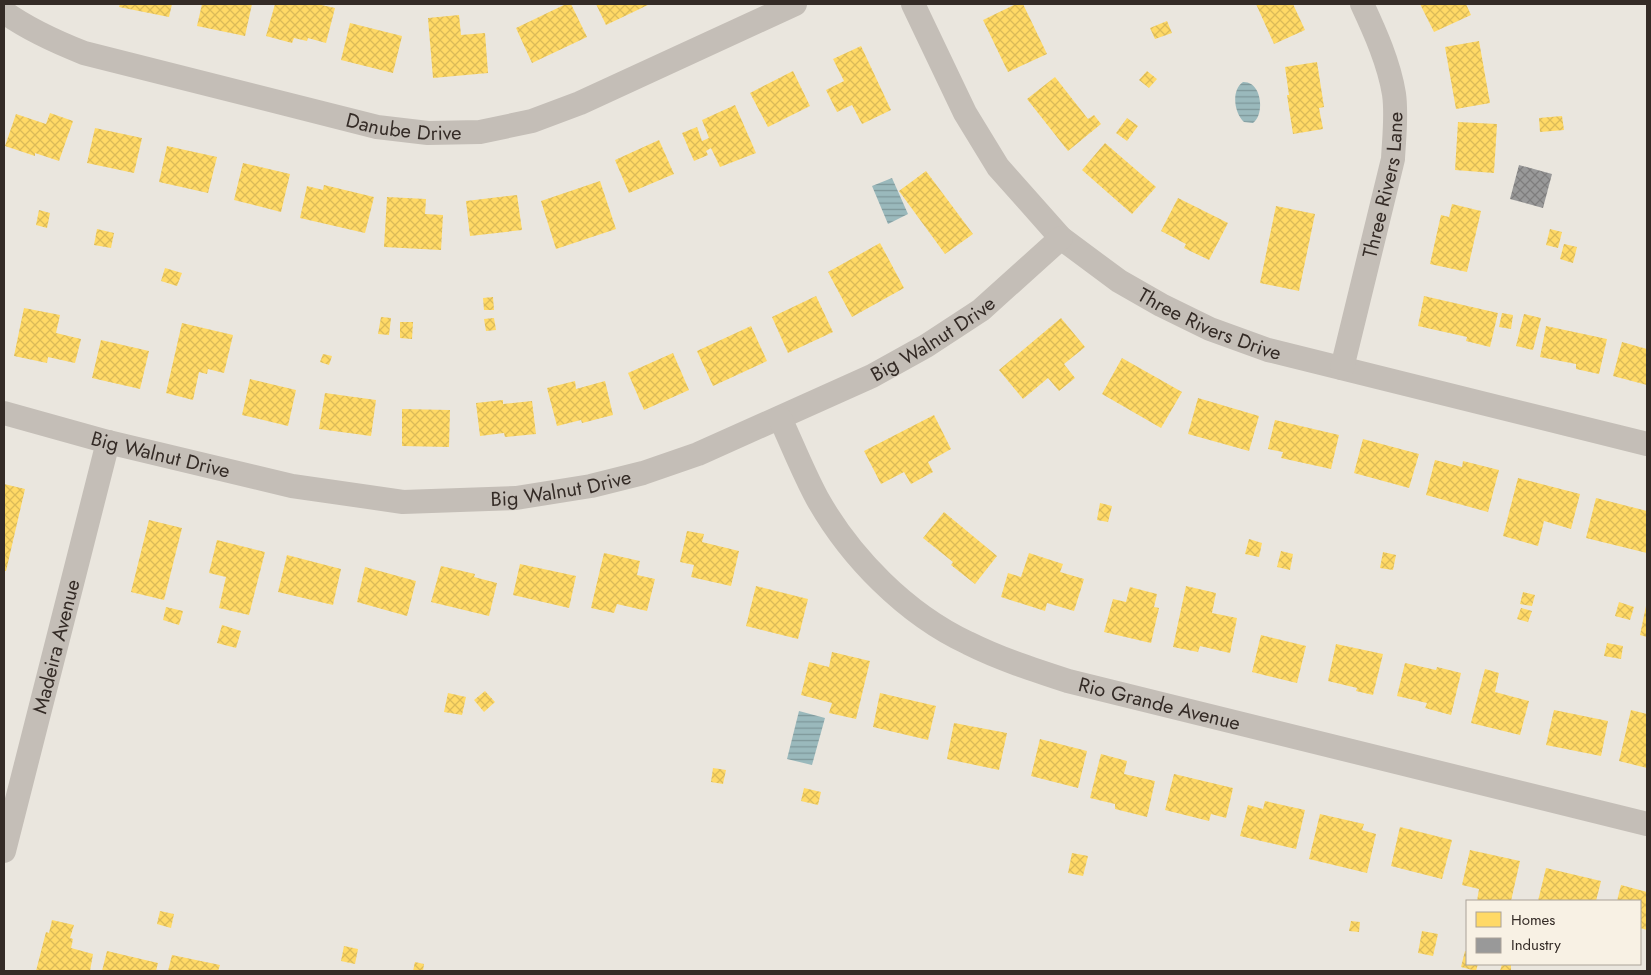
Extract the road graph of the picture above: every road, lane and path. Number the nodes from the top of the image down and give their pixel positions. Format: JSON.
{"nodes":[{"id":1,"x":795,"y":4,"type":"edge"},
{"id":2,"x":913,"y":4,"type":"edge"},
{"id":3,"x":1362,"y":4,"type":"edge"},
{"id":4,"x":4,"y":12,"type":"edge"},
{"id":5,"x":1061,"y":238,"type":"junction"},
{"id":6,"x":1342,"y":368,"type":"junction"},
{"id":7,"x":4,"y":413,"type":"edge"},
{"id":8,"x":780,"y":418,"type":"junction"},
{"id":9,"x":108,"y":442,"type":"junction"},
{"id":10,"x":1647,"y":444,"type":"edge"},
{"id":11,"x":1647,"y":824,"type":"edge"},
{"id":12,"x":4,"y":851,"type":"edge"}],
"edges":[{"from":1,"to":4,"type":"street","name":"Danube Drive"},
{"from":2,"to":5,"type":"street","name":"Three Rivers Drive"},
{"from":3,"to":6,"type":"street","name":"Three Rivers Lane"},
{"from":5,"to":6,"type":"street","name":"Three Rivers Drive"},
{"from":5,"to":8,"type":"street","name":"Big Walnut Drive"},
{"from":6,"to":10,"type":"street","name":"Three Rivers Drive"},
{"from":7,"to":9,"type":"street","name":"Big Walnut Drive"},
{"from":8,"to":9,"type":"street","name":"Big Walnut Drive"},
{"from":8,"to":11,"type":"street","name":"Rio Grande Avenue"},
{"from":9,"to":12,"type":"street","name":"Madeira Avenue"}]}
